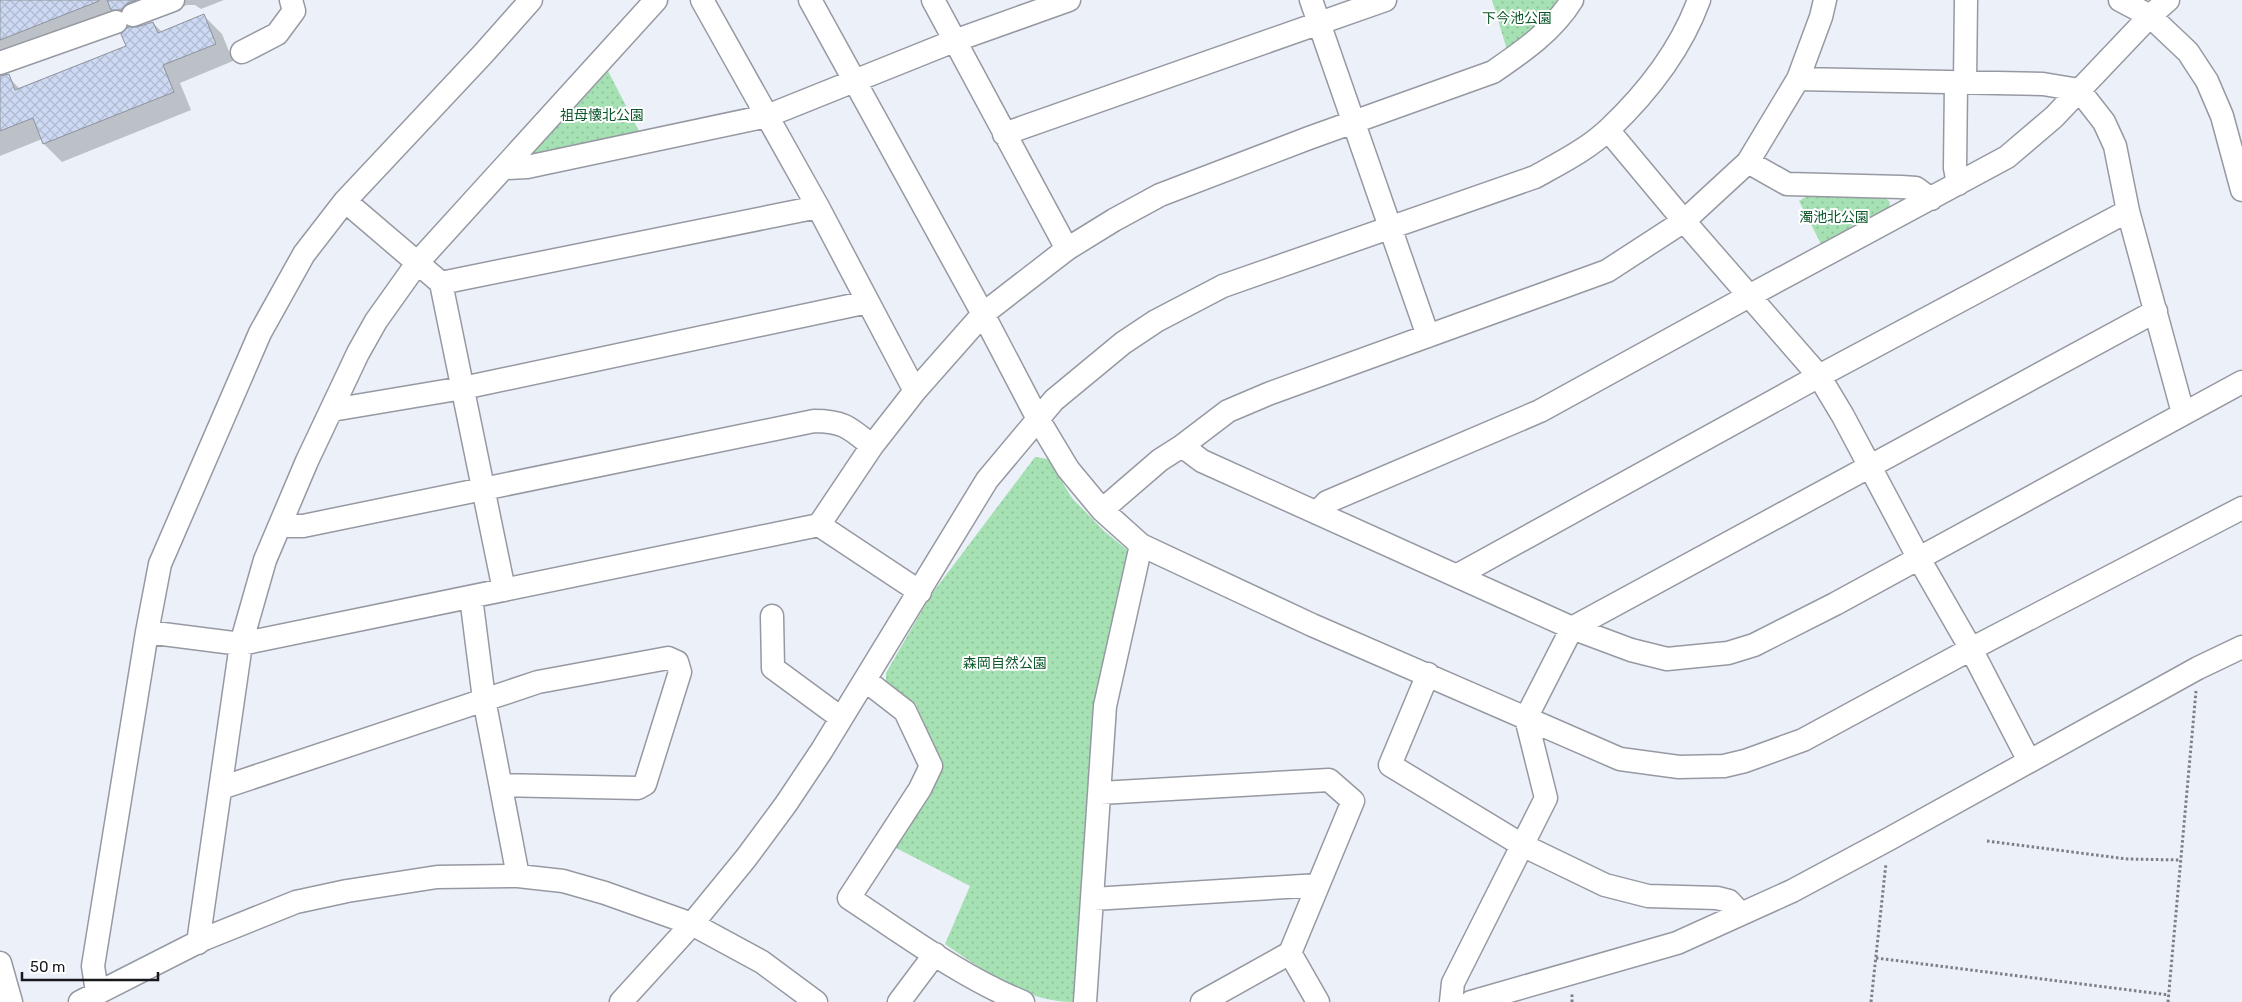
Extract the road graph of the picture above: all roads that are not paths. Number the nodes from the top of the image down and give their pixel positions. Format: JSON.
{"nodes":[{"id":1,"x":173,"y":0,"type":"edge"},
{"id":2,"x":291,"y":0,"type":"edge"},
{"id":3,"x":531,"y":0,"type":"edge"},
{"id":4,"x":656,"y":0,"type":"edge"},
{"id":5,"x":702,"y":0,"type":"edge"},
{"id":6,"x":810,"y":0,"type":"edge"},
{"id":7,"x":933,"y":0,"type":"edge"},
{"id":8,"x":1069,"y":0,"type":"edge"},
{"id":9,"x":1311,"y":0,"type":"edge"},
{"id":10,"x":1385,"y":0,"type":"edge"},
{"id":11,"x":1572,"y":0,"type":"edge"},
{"id":12,"x":1699,"y":0,"type":"edge"},
{"id":13,"x":1825,"y":0,"type":"edge"},
{"id":14,"x":1966,"y":0,"type":"edge"},
{"id":15,"x":2120,"y":0,"type":"edge"},
{"id":16,"x":2168,"y":0,"type":"edge"},
{"id":17,"x":2150,"y":16,"type":"junction"},
{"id":18,"x":1319,"y":22,"type":"junction"},
{"id":19,"x":954,"y":41,"type":"junction"},
{"id":20,"x":242,"y":52,"type":"dead end"},
{"id":21,"x":0,"y":63,"type":"edge"},
{"id":22,"x":1798,"y":79,"type":"junction"},
{"id":23,"x":855,"y":80,"type":"junction"},
{"id":24,"x":1960,"y":83,"type":"junction"},
{"id":25,"x":2078,"y":90,"type":"junction"},
{"id":26,"x":767,"y":116,"type":"junction"},
{"id":27,"x":1354,"y":124,"type":"junction"},
{"id":28,"x":1608,"y":130,"type":"junction"},
{"id":29,"x":1004,"y":134,"type":"junction"},
{"id":30,"x":1748,"y":162,"type":"junction"},
{"id":31,"x":506,"y":168,"type":"junction"},
{"id":32,"x":1958,"y":184,"type":"junction"},
{"id":33,"x":2242,"y":190,"type":"edge"},
{"id":34,"x":1931,"y":199,"type":"junction"},
{"id":35,"x":345,"y":201,"type":"junction"},
{"id":36,"x":818,"y":207,"type":"junction"},
{"id":37,"x":2128,"y":211,"type":"junction"},
{"id":38,"x":1684,"y":221,"type":"junction"},
{"id":39,"x":1389,"y":228,"type":"junction"},
{"id":40,"x":1067,"y":249,"type":"junction"},
{"id":41,"x":418,"y":262,"type":"junction"},
{"id":42,"x":442,"y":283,"type":"junction"},
{"id":43,"x":1749,"y":296,"type":"junction"},
{"id":44,"x":868,"y":302,"type":"junction"},
{"id":45,"x":2156,"y":311,"type":"junction"},
{"id":46,"x":983,"y":314,"type":"junction"},
{"id":47,"x":1428,"y":336,"type":"junction"},
{"id":48,"x":1819,"y":376,"type":"junction"},
{"id":49,"x":2242,"y":382,"type":"edge"},
{"id":50,"x":463,"y":388,"type":"junction"},
{"id":51,"x":915,"y":391,"type":"junction"},
{"id":52,"x":332,"y":410,"type":"junction"},
{"id":53,"x":2182,"y":413,"type":"junction"},
{"id":54,"x":1038,"y":419,"type":"junction"},
{"id":55,"x":872,"y":446,"type":"junction"},
{"id":56,"x":1182,"y":446,"type":"junction"},
{"id":57,"x":1869,"y":465,"type":"junction"},
{"id":58,"x":484,"y":490,"type":"junction"},
{"id":59,"x":2242,"y":508,"type":"edge"},
{"id":60,"x":1102,"y":510,"type":"junction"},
{"id":61,"x":1317,"y":513,"type":"junction"},
{"id":62,"x":819,"y":525,"type":"junction"},
{"id":63,"x":280,"y":526,"type":"junction"},
{"id":64,"x":1140,"y":545,"type":"junction"},
{"id":65,"x":1918,"y":557,"type":"junction"},
{"id":66,"x":1458,"y":575,"type":"junction"},
{"id":67,"x":504,"y":590,"type":"junction"},
{"id":68,"x":920,"y":592,"type":"junction"},
{"id":69,"x":471,"y":597,"type":"junction"},
{"id":70,"x":772,"y":616,"type":"dead end"},
{"id":71,"x":1572,"y":628,"type":"junction"},
{"id":72,"x":147,"y":632,"type":"junction"},
{"id":73,"x":241,"y":644,"type":"junction"},
{"id":74,"x":2242,"y":647,"type":"edge"},
{"id":75,"x":1971,"y":649,"type":"junction"},
{"id":76,"x":1428,"y":674,"type":"junction"},
{"id":77,"x":865,"y":680,"type":"junction"},
{"id":78,"x":484,"y":699,"type":"junction"},
{"id":79,"x":841,"y":718,"type":"junction"},
{"id":80,"x":1526,"y":718,"type":"junction"},
{"id":81,"x":2029,"y":761,"type":"junction"},
{"id":82,"x":501,"y":785,"type":"junction"},
{"id":83,"x":222,"y":788,"type":"junction"},
{"id":84,"x":1100,"y":793,"type":"junction"},
{"id":85,"x":1522,"y":846,"type":"junction"},
{"id":86,"x":518,"y":876,"type":"junction"},
{"id":87,"x":1318,"y":884,"type":"junction"},
{"id":88,"x":1093,"y":899,"type":"junction"},
{"id":89,"x":1741,"y":914,"type":"junction"},
{"id":90,"x":692,"y":924,"type":"junction"},
{"id":91,"x":198,"y":943,"type":"junction"},
{"id":92,"x":1290,"y":953,"type":"junction"},
{"id":93,"x":935,"y":954,"type":"junction"},
{"id":94,"x":0,"y":963,"type":"edge"},
{"id":95,"x":88,"y":997,"type":"edge"},
{"id":96,"x":11,"y":1002,"type":"edge"},
{"id":97,"x":621,"y":1002,"type":"edge"},
{"id":98,"x":816,"y":1002,"type":"edge"},
{"id":99,"x":899,"y":1002,"type":"edge"},
{"id":100,"x":1023,"y":1002,"type":"edge"},
{"id":101,"x":1085,"y":1002,"type":"edge"},
{"id":102,"x":1202,"y":1002,"type":"edge"},
{"id":103,"x":1318,"y":1002,"type":"edge"},
{"id":104,"x":1450,"y":1002,"type":"edge"},
{"id":105,"x":1471,"y":1002,"type":"edge"}],
"edges":[{"from":1,"to":21,"type":"street"},
{"from":2,"to":20,"type":"street"},
{"from":3,"to":35,"type":"street"},
{"from":4,"to":31,"type":"street"},
{"from":5,"to":26,"type":"street"},
{"from":6,"to":23,"type":"street"},
{"from":7,"to":19,"type":"street"},
{"from":8,"to":19,"type":"street"},
{"from":9,"to":18,"type":"street"},
{"from":10,"to":18,"type":"street"},
{"from":11,"to":27,"type":"street"},
{"from":12,"to":28,"type":"street"},
{"from":13,"to":22,"type":"street"},
{"from":14,"to":24,"type":"street"},
{"from":15,"to":17,"type":"street"},
{"from":16,"to":17,"type":"street"},
{"from":17,"to":25,"type":"street"},
{"from":17,"to":33,"type":"street"},
{"from":18,"to":27,"type":"street"},
{"from":18,"to":29,"type":"street"},
{"from":19,"to":23,"type":"street"},
{"from":19,"to":29,"type":"street"},
{"from":22,"to":24,"type":"street"},
{"from":22,"to":30,"type":"street"},
{"from":23,"to":26,"type":"street"},
{"from":23,"to":46,"type":"street"},
{"from":24,"to":25,"type":"street"},
{"from":24,"to":32,"type":"street"},
{"from":25,"to":32,"type":"street"},
{"from":25,"to":37,"type":"street"},
{"from":26,"to":31,"type":"street"},
{"from":26,"to":36,"type":"street"},
{"from":27,"to":39,"type":"street"},
{"from":27,"to":40,"type":"street"},
{"from":28,"to":38,"type":"street"},
{"from":28,"to":39,"type":"street"},
{"from":29,"to":40,"type":"street"},
{"from":30,"to":34,"type":"street"},
{"from":30,"to":38,"type":"street"},
{"from":31,"to":41,"type":"street"},
{"from":32,"to":34,"type":"street"},
{"from":34,"to":43,"type":"street"},
{"from":35,"to":41,"type":"street"},
{"from":35,"to":72,"type":"street"},
{"from":36,"to":42,"type":"street"},
{"from":36,"to":44,"type":"street"},
{"from":37,"to":45,"type":"street"},
{"from":37,"to":48,"type":"street"},
{"from":38,"to":43,"type":"street"},
{"from":38,"to":47,"type":"street"},
{"from":39,"to":47,"type":"street"},
{"from":39,"to":54,"type":"street"},
{"from":40,"to":46,"type":"street"},
{"from":41,"to":42,"type":"street"},
{"from":41,"to":52,"type":"street"},
{"from":42,"to":50,"type":"street"},
{"from":43,"to":48,"type":"street"},
{"from":43,"to":61,"type":"street"},
{"from":44,"to":50,"type":"street"},
{"from":44,"to":51,"type":"street"},
{"from":45,"to":53,"type":"street"},
{"from":45,"to":57,"type":"street"},
{"from":46,"to":51,"type":"street"},
{"from":46,"to":54,"type":"street"},
{"from":47,"to":56,"type":"street"},
{"from":48,"to":57,"type":"street"},
{"from":48,"to":66,"type":"street"},
{"from":49,"to":53,"type":"street"},
{"from":50,"to":52,"type":"street"},
{"from":50,"to":58,"type":"street"},
{"from":51,"to":55,"type":"street"},
{"from":52,"to":63,"type":"street"},
{"from":53,"to":65,"type":"street"},
{"from":54,"to":60,"type":"street"},
{"from":54,"to":68,"type":"street"},
{"from":55,"to":58,"type":"street"},
{"from":55,"to":62,"type":"street"},
{"from":56,"to":60,"type":"street"},
{"from":56,"to":61,"type":"street"},
{"from":57,"to":65,"type":"street"},
{"from":57,"to":71,"type":"street"},
{"from":58,"to":63,"type":"street"},
{"from":58,"to":67,"type":"street"},
{"from":59,"to":75,"type":"street"},
{"from":60,"to":64,"type":"street"},
{"from":61,"to":66,"type":"street"},
{"from":62,"to":67,"type":"street"},
{"from":62,"to":68,"type":"street"},
{"from":63,"to":73,"type":"street"},
{"from":64,"to":76,"type":"street"},
{"from":64,"to":84,"type":"street"},
{"from":65,"to":71,"type":"street"},
{"from":65,"to":75,"type":"street"},
{"from":66,"to":71,"type":"street"},
{"from":67,"to":69,"type":"street"},
{"from":68,"to":77,"type":"street"},
{"from":69,"to":73,"type":"street"},
{"from":69,"to":78,"type":"street"},
{"from":70,"to":79,"type":"street"},
{"from":71,"to":80,"type":"street"},
{"from":72,"to":73,"type":"street"},
{"from":72,"to":95,"type":"street"},
{"from":73,"to":83,"type":"street"},
{"from":74,"to":81,"type":"street"},
{"from":75,"to":80,"type":"street"},
{"from":75,"to":81,"type":"street"},
{"from":76,"to":80,"type":"street"},
{"from":76,"to":85,"type":"street"},
{"from":77,"to":79,"type":"street"},
{"from":77,"to":93,"type":"street"},
{"from":78,"to":82,"type":"street"},
{"from":78,"to":82,"type":"street"},
{"from":78,"to":83,"type":"street"},
{"from":79,"to":90,"type":"street"},
{"from":80,"to":85,"type":"street"},
{"from":81,"to":89,"type":"street"},
{"from":82,"to":86,"type":"street"},
{"from":83,"to":91,"type":"street"},
{"from":84,"to":87,"type":"street"},
{"from":84,"to":88,"type":"street"},
{"from":85,"to":89,"type":"street"},
{"from":85,"to":104,"type":"street"},
{"from":86,"to":90,"type":"street"},
{"from":86,"to":91,"type":"street"},
{"from":87,"to":88,"type":"street"},
{"from":87,"to":92,"type":"street"},
{"from":88,"to":101,"type":"street"},
{"from":89,"to":105,"type":"street"},
{"from":90,"to":97,"type":"street"},
{"from":90,"to":98,"type":"street"},
{"from":91,"to":95,"type":"street"},
{"from":92,"to":102,"type":"street"},
{"from":92,"to":103,"type":"street"},
{"from":93,"to":99,"type":"street"},
{"from":93,"to":100,"type":"street"},
{"from":94,"to":96,"type":"street"}]}
